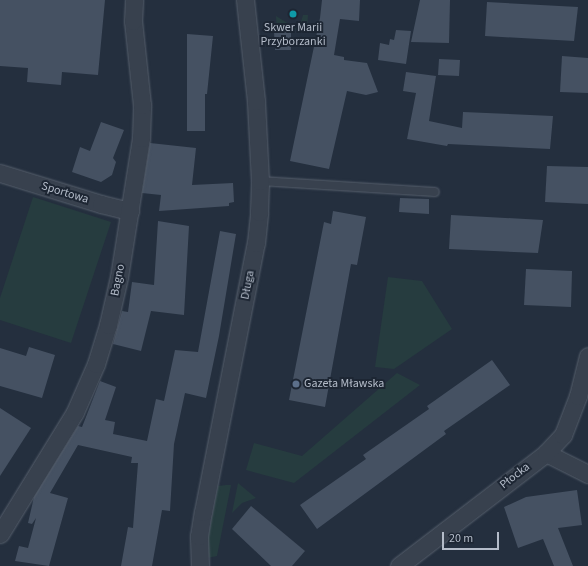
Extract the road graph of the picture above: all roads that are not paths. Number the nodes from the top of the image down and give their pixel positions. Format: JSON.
{"nodes":[{"id":1,"x":134,"y":0,"type":"edge"},
{"id":2,"x":245,"y":0,"type":"edge"},
{"id":3,"x":0,"y":173,"type":"edge"},
{"id":4,"x":260,"y":181,"type":"junction"},
{"id":5,"x":435,"y":192,"type":"dead end"},
{"id":6,"x":130,"y":211,"type":"junction"},
{"id":7,"x":588,"y":356,"type":"edge"},
{"id":8,"x":546,"y":453,"type":"junction"},
{"id":9,"x":588,"y":474,"type":"edge"},
{"id":10,"x":0,"y":534,"type":"edge"},
{"id":11,"x":200,"y":566,"type":"edge"},
{"id":12,"x":399,"y":566,"type":"edge"}],
"edges":[{"from":1,"to":6,"type":"street","name":"Bagno"},
{"from":2,"to":4,"type":"street","name":"Długa"},
{"from":3,"to":6,"type":"street","name":"Sportowa"},
{"from":4,"to":5,"type":"lane"},
{"from":4,"to":11,"type":"street","name":"Długa"},
{"from":6,"to":10,"type":"street","name":"Bagno"},
{"from":7,"to":8,"type":"street","name":"Płocka"},
{"from":8,"to":9,"type":"street"},
{"from":8,"to":12,"type":"street","name":"Płocka"}]}
